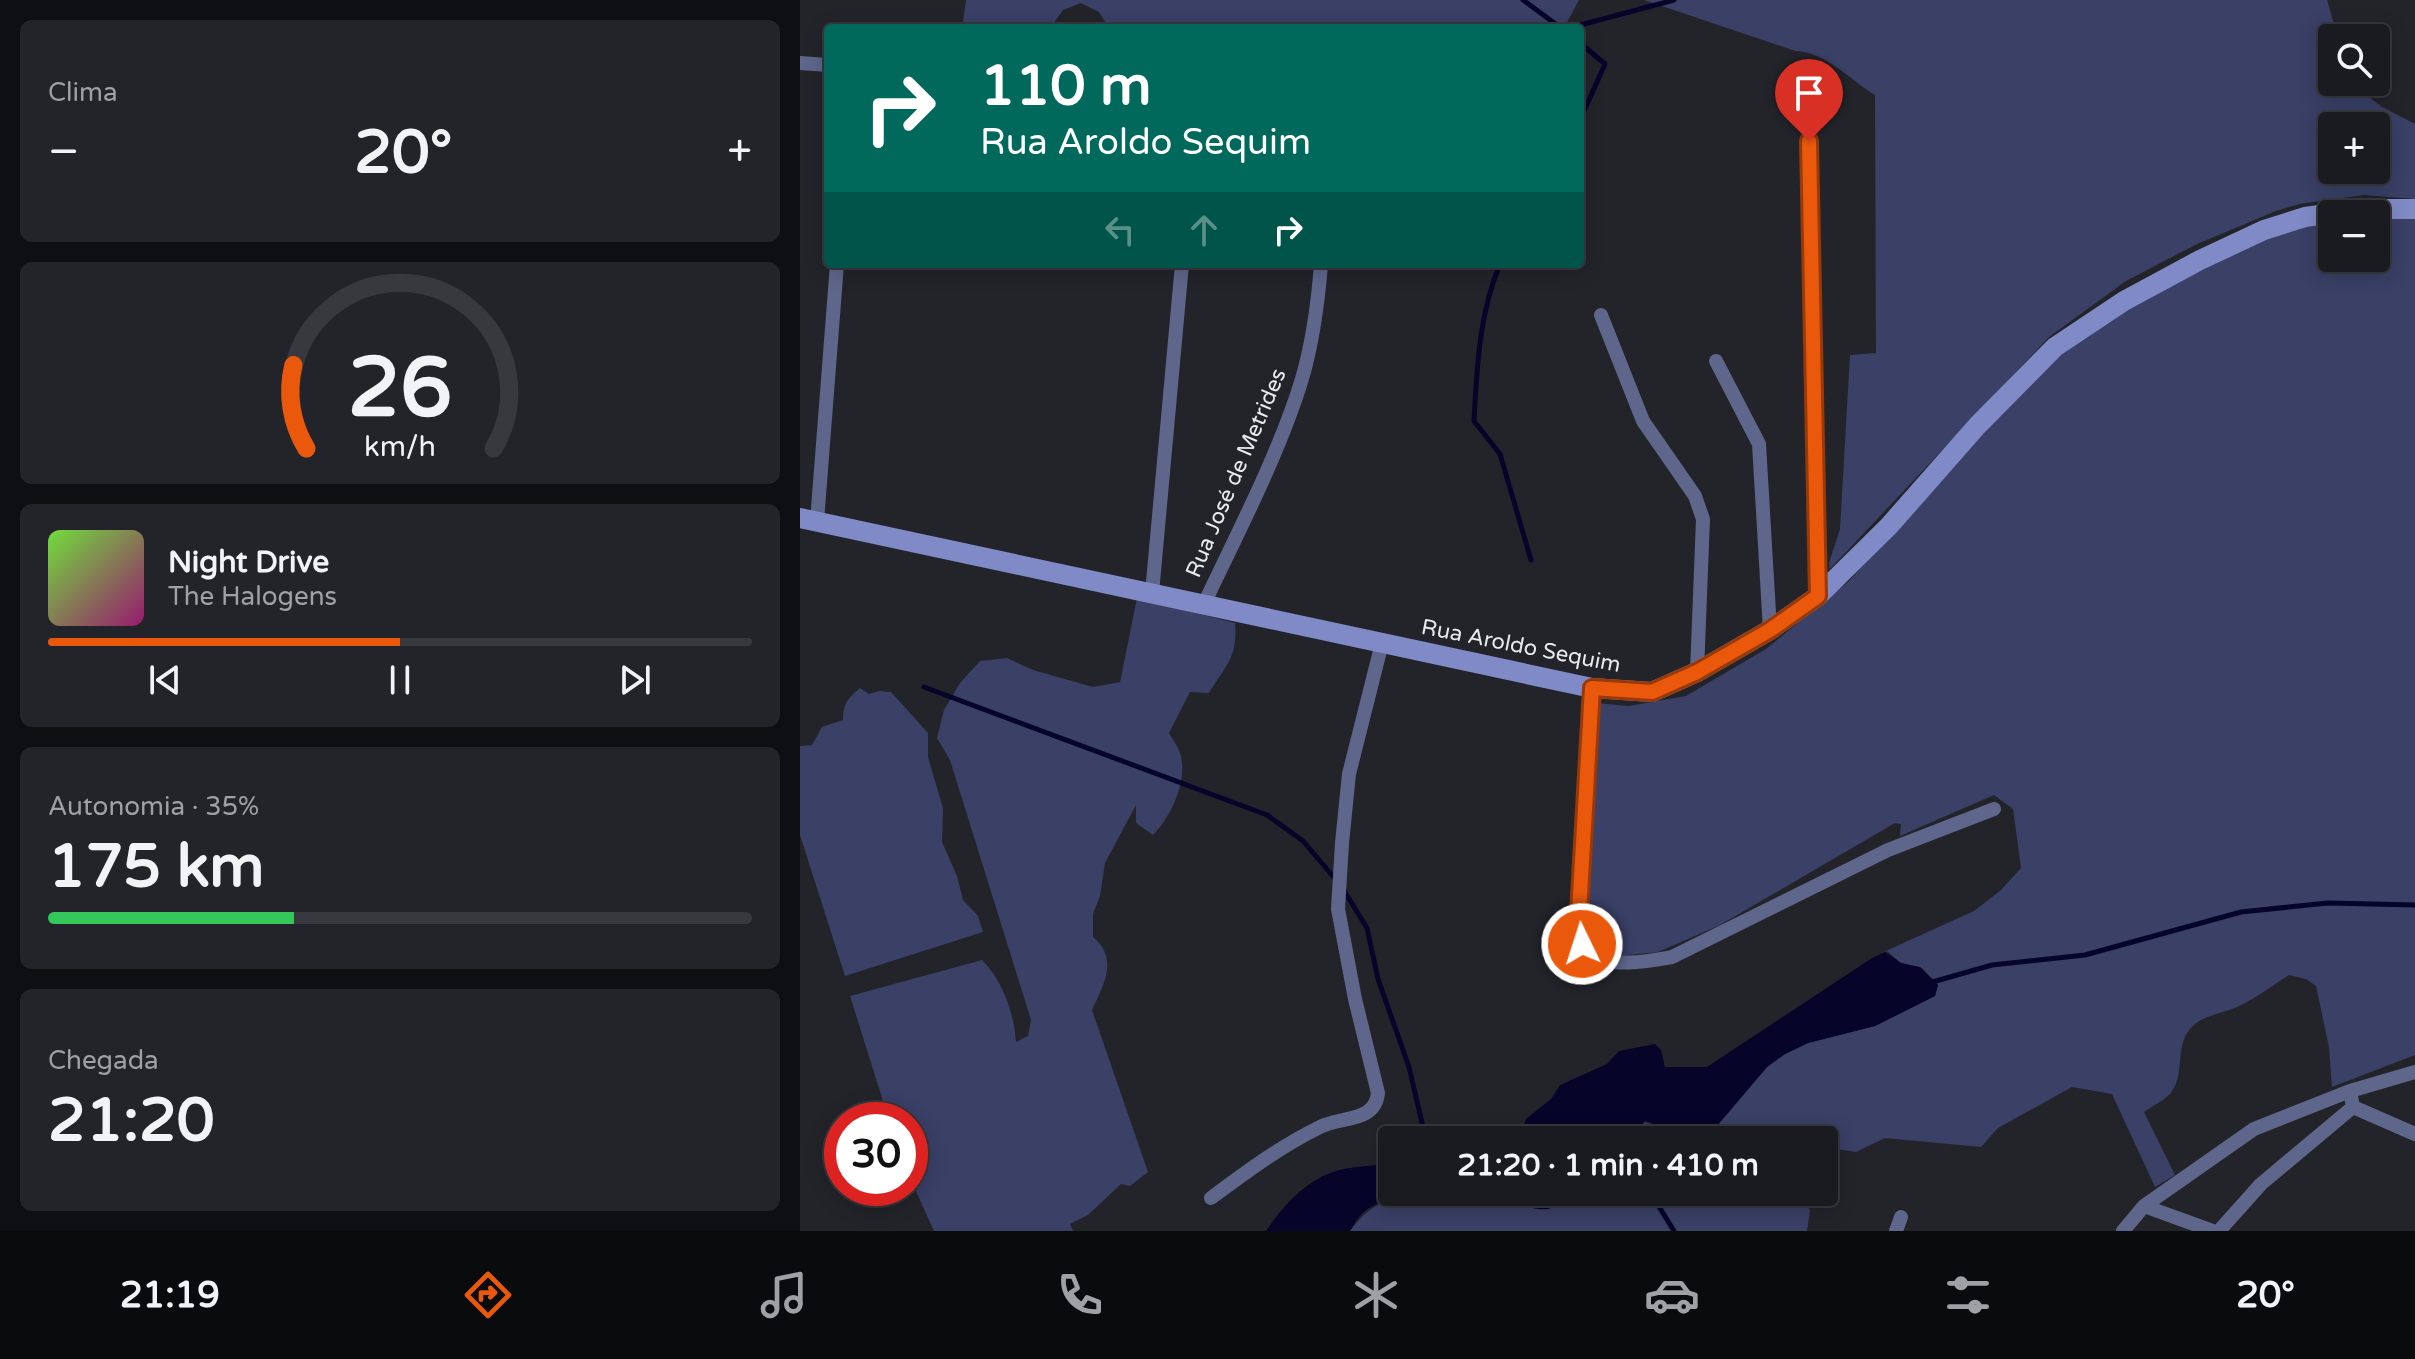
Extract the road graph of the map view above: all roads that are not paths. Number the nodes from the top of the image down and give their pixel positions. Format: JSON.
{"nodes":[{"id":1,"x":800,"y":63,"type":"edge"},
{"id":2,"x":824,"y":65,"type":"edge"},
{"id":3,"x":1809,"y":141,"type":"dead end"},
{"id":4,"x":2415,"y":209,"type":"edge"},
{"id":5,"x":837,"y":268,"type":"edge"},
{"id":6,"x":1182,"y":268,"type":"edge"},
{"id":7,"x":1321,"y":268,"type":"edge"},
{"id":8,"x":1601,"y":315,"type":"dead end"},
{"id":9,"x":1716,"y":361,"type":"dead end"},
{"id":10,"x":809,"y":519,"type":"edge"},
{"id":11,"x":1152,"y":593,"type":"junction"},
{"id":12,"x":1818,"y":596,"type":"junction"},
{"id":13,"x":1204,"y":604,"type":"junction"},
{"id":14,"x":1770,"y":630,"type":"junction"},
{"id":15,"x":1382,"y":643,"type":"junction"},
{"id":16,"x":1697,"y":672,"type":"junction"},
{"id":17,"x":1592,"y":688,"type":"junction"},
{"id":18,"x":1994,"y":809,"type":"dead end"},
{"id":19,"x":2415,"y":1072,"type":"edge"},
{"id":20,"x":2350,"y":1091,"type":"junction"},
{"id":21,"x":2353,"y":1107,"type":"junction"},
{"id":22,"x":2415,"y":1134,"type":"edge"},
{"id":23,"x":1211,"y":1198,"type":"dead end"},
{"id":24,"x":2144,"y":1206,"type":"junction"},
{"id":25,"x":2123,"y":1231,"type":"edge"},
{"id":26,"x":2216,"y":1231,"type":"edge"}],
"edges":[{"from":1,"to":2,"type":"street"},
{"from":3,"to":12,"type":"street"},
{"from":4,"to":12,"type":"street","name":"Rua Aroldo Sequim"},
{"from":5,"to":10,"type":"street"},
{"from":6,"to":11,"type":"street"},
{"from":7,"to":13,"type":"street","name":"Rua José de Metrides"},
{"from":8,"to":16,"type":"street"},
{"from":9,"to":14,"type":"street"},
{"from":10,"to":11,"type":"street","name":"Rua Aroldo Sequim"},
{"from":11,"to":13,"type":"street","name":"Rua Aroldo Sequim"},
{"from":12,"to":14,"type":"street","name":"Rua Aroldo Sequim"},
{"from":13,"to":15,"type":"street","name":"Rua Aroldo Sequim"},
{"from":14,"to":16,"type":"street","name":"Rua Aroldo Sequim"},
{"from":15,"to":17,"type":"street","name":"Rua Aroldo Sequim"},
{"from":15,"to":23,"type":"street"},
{"from":16,"to":17,"type":"street","name":"Rua Aroldo Sequim"},
{"from":17,"to":18,"type":"street"},
{"from":19,"to":20,"type":"street"},
{"from":20,"to":21,"type":"street"},
{"from":20,"to":24,"type":"street"},
{"from":21,"to":22,"type":"street"},
{"from":21,"to":26,"type":"street"},
{"from":24,"to":25,"type":"street"},
{"from":24,"to":26,"type":"street"}]}
